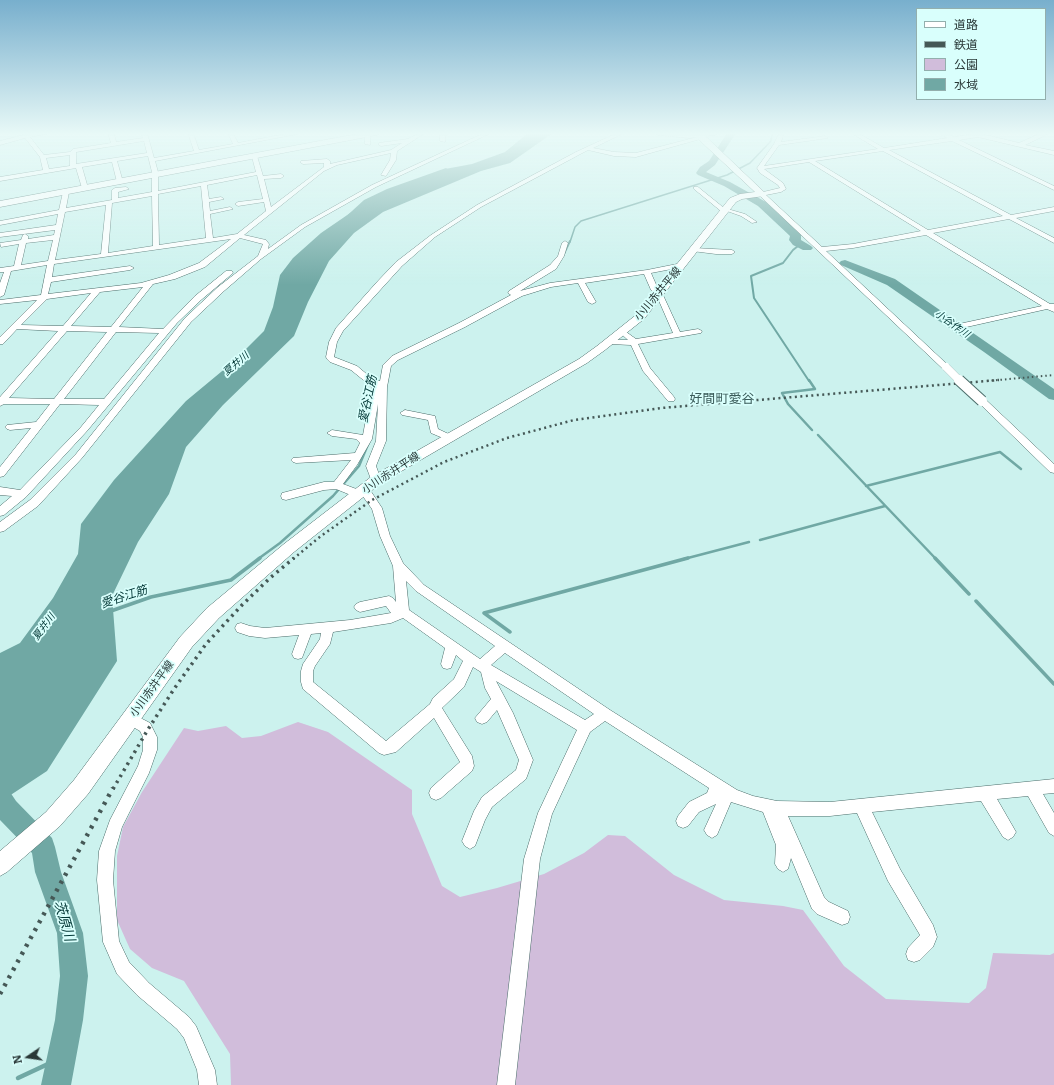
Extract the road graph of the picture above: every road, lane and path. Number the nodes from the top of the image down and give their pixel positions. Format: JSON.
{"nodes":[{"id":1,"x":83,"y":184,"type":"edge"},
{"id":2,"x":127,"y":184,"type":"edge"},
{"id":3,"x":155,"y":184,"type":"edge"},
{"id":4,"x":204,"y":184,"type":"joint"},
{"id":5,"x":262,"y":184,"type":"edge"},
{"id":6,"x":305,"y":184,"type":"edge"},
{"id":7,"x":379,"y":184,"type":"edge"},
{"id":8,"x":519,"y":184,"type":"edge"},
{"id":9,"x":749,"y":184,"type":"edge"},
{"id":10,"x":780,"y":184,"type":"edge"},
{"id":11,"x":848,"y":184,"type":"edge"},
{"id":12,"x":946,"y":184,"type":"edge"},
{"id":13,"x":1045,"y":184,"type":"edge"},
{"id":14,"x":123,"y":185,"type":"junction"},
{"id":15,"x":85,"y":188,"type":"junction"},
{"id":16,"x":696,"y":188,"type":"dead end"},
{"id":17,"x":1054,"y":188,"type":"edge"},
{"id":18,"x":66,"y":192,"type":"junction"},
{"id":19,"x":155,"y":193,"type":"junction"},
{"id":20,"x":760,"y":194,"type":"junction"},
{"id":21,"x":221,"y":199,"type":"dead end"},
{"id":22,"x":266,"y":200,"type":"junction"},
{"id":23,"x":112,"y":201,"type":"junction"},
{"id":24,"x":206,"y":201,"type":"junction"},
{"id":25,"x":0,"y":204,"type":"edge"},
{"id":26,"x":238,"y":204,"type":"dead end"},
{"id":27,"x":1054,"y":208,"type":"edge"},
{"id":28,"x":230,"y":209,"type":"dead end"},
{"id":29,"x":725,"y":210,"type":"junction"},
{"id":30,"x":62,"y":211,"type":"junction"},
{"id":31,"x":269,"y":211,"type":"junction"},
{"id":32,"x":207,"y":213,"type":"junction"},
{"id":33,"x":1008,"y":217,"type":"junction"},
{"id":34,"x":8,"y":222,"type":"junction"},
{"id":35,"x":754,"y":222,"type":"dead end"},
{"id":36,"x":0,"y":223,"type":"edge"},
{"id":37,"x":59,"y":227,"type":"junction"},
{"id":38,"x":289,"y":227,"type":"dead end"},
{"id":39,"x":26,"y":231,"type":"junction"},
{"id":40,"x":928,"y":233,"type":"junction"},
{"id":41,"x":2,"y":235,"type":"edge"},
{"id":42,"x":238,"y":236,"type":"junction"},
{"id":43,"x":57,"y":237,"type":"junction"},
{"id":44,"x":210,"y":240,"type":"junction"},
{"id":45,"x":1054,"y":241,"type":"edge"},
{"id":46,"x":24,"y":242,"type":"junction"},
{"id":47,"x":565,"y":243,"type":"dead end"},
{"id":48,"x":266,"y":244,"type":"junction"},
{"id":49,"x":0,"y":247,"type":"edge"},
{"id":50,"x":156,"y":247,"type":"junction"},
{"id":51,"x":821,"y":249,"type":"junction"},
{"id":52,"x":694,"y":250,"type":"junction"},
{"id":53,"x":732,"y":252,"type":"dead end"},
{"id":54,"x":104,"y":255,"type":"junction"},
{"id":55,"x":261,"y":256,"type":"junction"},
{"id":56,"x":52,"y":262,"type":"junction"},
{"id":57,"x":682,"y":265,"type":"junction"},
{"id":58,"x":17,"y":267,"type":"junction"},
{"id":59,"x":129,"y":268,"type":"junction"},
{"id":60,"x":8,"y":269,"type":"junction"},
{"id":61,"x":0,"y":270,"type":"edge"},
{"id":62,"x":647,"y":272,"type":"junction"},
{"id":63,"x":48,"y":280,"type":"junction"},
{"id":64,"x":580,"y":281,"type":"junction"},
{"id":65,"x":150,"y":283,"type":"junction"},
{"id":66,"x":98,"y":290,"type":"junction"},
{"id":67,"x":659,"y":294,"type":"junction"},
{"id":68,"x":0,"y":295,"type":"edge"},
{"id":69,"x":44,"y":297,"type":"junction"},
{"id":70,"x":0,"y":302,"type":"edge"},
{"id":71,"x":592,"y":302,"type":"dead end"},
{"id":72,"x":1052,"y":308,"type":"edge"},
{"id":73,"x":962,"y":326,"type":"dead end"},
{"id":74,"x":14,"y":327,"type":"junction"},
{"id":75,"x":65,"y":328,"type":"junction"},
{"id":76,"x":113,"y":329,"type":"junction"},
{"id":77,"x":164,"y":331,"type":"junction"},
{"id":78,"x":698,"y":331,"type":"dead end"},
{"id":79,"x":622,"y":332,"type":"junction"},
{"id":80,"x":678,"y":334,"type":"junction"},
{"id":81,"x":633,"y":341,"type":"junction"},
{"id":82,"x":0,"y":342,"type":"edge"},
{"id":83,"x":610,"y":342,"type":"junction"},
{"id":84,"x":377,"y":387,"type":"junction"},
{"id":85,"x":671,"y":399,"type":"dead end"},
{"id":86,"x":0,"y":401,"type":"edge"},
{"id":87,"x":57,"y":401,"type":"junction"},
{"id":88,"x":107,"y":402,"type":"junction"},
{"id":89,"x":405,"y":413,"type":"dead end"},
{"id":90,"x":38,"y":425,"type":"junction"},
{"id":91,"x":10,"y":427,"type":"dead end"},
{"id":92,"x":332,"y":433,"type":"dead end"},
{"id":93,"x":450,"y":438,"type":"junction"},
{"id":94,"x":365,"y":443,"type":"junction"},
{"id":95,"x":358,"y":456,"type":"junction"},
{"id":96,"x":296,"y":460,"type":"dead end"},
{"id":97,"x":1054,"y":470,"type":"edge"},
{"id":98,"x":0,"y":474,"type":"edge"},
{"id":99,"x":376,"y":480,"type":"junction"},
{"id":100,"x":337,"y":484,"type":"junction"},
{"id":101,"x":0,"y":491,"type":"edge"},
{"id":102,"x":361,"y":492,"type":"junction"},
{"id":103,"x":22,"y":494,"type":"junction"},
{"id":104,"x":286,"y":496,"type":"dead end"},
{"id":105,"x":0,"y":512,"type":"edge"},
{"id":106,"x":0,"y":528,"type":"edge"},
{"id":107,"x":399,"y":566,"type":"junction"},
{"id":108,"x":360,"y":607,"type":"dead end"},
{"id":109,"x":401,"y":613,"type":"junction"},
{"id":110,"x":328,"y":627,"type":"junction"},
{"id":111,"x":241,"y":628,"type":"dead end"},
{"id":112,"x":307,"y":629,"type":"junction"},
{"id":113,"x":452,"y":646,"type":"junction"},
{"id":114,"x":504,"y":646,"type":"junction"},
{"id":115,"x":298,"y":654,"type":"dead end"},
{"id":116,"x":447,"y":664,"type":"dead end"},
{"id":117,"x":480,"y":665,"type":"junction"},
{"id":118,"x":498,"y":700,"type":"junction"},
{"id":119,"x":435,"y":708,"type":"junction"},
{"id":120,"x":605,"y":714,"type":"junction"},
{"id":121,"x":482,"y":718,"type":"dead end"},
{"id":122,"x":131,"y":719,"type":"junction"},
{"id":123,"x":585,"y":728,"type":"junction"},
{"id":124,"x":1054,"y":786,"type":"edge"},
{"id":125,"x":1032,"y":788,"type":"junction"},
{"id":126,"x":723,"y":789,"type":"junction"},
{"id":127,"x":436,"y":793,"type":"dead end"},
{"id":128,"x":986,"y":793,"type":"junction"},
{"id":129,"x":861,"y":805,"type":"junction"},
{"id":130,"x":772,"y":807,"type":"junction"},
{"id":131,"x":683,"y":821,"type":"dead end"},
{"id":132,"x":1054,"y":828,"type":"edge"},
{"id":133,"x":712,"y":830,"type":"dead end"},
{"id":134,"x":1008,"y":832,"type":"dead end"},
{"id":135,"x":470,"y":841,"type":"dead end"},
{"id":136,"x":783,"y":864,"type":"dead end"},
{"id":137,"x":0,"y":865,"type":"edge"},
{"id":138,"x":842,"y":917,"type":"dead end"},
{"id":139,"x":914,"y":954,"type":"dead end"},
{"id":140,"x":208,"y":1085,"type":"edge"},
{"id":141,"x":506,"y":1085,"type":"edge"}],
"edges":[{"from":1,"to":15,"type":"street"},
{"from":2,"to":14,"type":"highway"},
{"from":3,"to":19,"type":"street"},
{"from":4,"to":19,"type":"street"},
{"from":4,"to":24,"type":"street"},
{"from":5,"to":22,"type":"street"},
{"from":6,"to":31,"type":"street"},
{"from":7,"to":55,"type":"street"},
{"from":8,"to":84,"type":"street"},
{"from":9,"to":20,"type":"main road"},
{"from":10,"to":20,"type":"street"},
{"from":11,"to":40,"type":"street"},
{"from":12,"to":33,"type":"street"},
{"from":13,"to":17,"type":"street"},
{"from":14,"to":15,"type":"highway"},
{"from":14,"to":23,"type":"street"},
{"from":15,"to":18,"type":"highway"},
{"from":16,"to":29,"type":"street"},
{"from":18,"to":25,"type":"highway"},
{"from":18,"to":30,"type":"street"},
{"from":19,"to":23,"type":"street"},
{"from":19,"to":50,"type":"street"},
{"from":20,"to":29,"type":"main road","name":"小川赤井平線"},
{"from":20,"to":51,"type":"street"},
{"from":21,"to":24,"type":"street"},
{"from":22,"to":26,"type":"street"},
{"from":22,"to":31,"type":"street"},
{"from":23,"to":30,"type":"street"},
{"from":23,"to":54,"type":"street"},
{"from":24,"to":32,"type":"street"},
{"from":27,"to":33,"type":"street"},
{"from":28,"to":32,"type":"street"},
{"from":29,"to":35,"type":"street"},
{"from":29,"to":52,"type":"main road","name":"小川赤井平線"},
{"from":30,"to":34,"type":"street"},
{"from":30,"to":37,"type":"street"},
{"from":31,"to":42,"type":"street"},
{"from":32,"to":44,"type":"street"},
{"from":33,"to":40,"type":"street"},
{"from":33,"to":45,"type":"street"},
{"from":34,"to":36,"type":"street"},
{"from":34,"to":41,"type":"street"},
{"from":37,"to":39,"type":"street"},
{"from":37,"to":43,"type":"street"},
{"from":38,"to":48,"type":"street"},
{"from":39,"to":41,"type":"street"},
{"from":39,"to":46,"type":"street"},
{"from":40,"to":51,"type":"street"},
{"from":40,"to":72,"type":"street"},
{"from":41,"to":49,"type":"street"},
{"from":42,"to":44,"type":"street"},
{"from":42,"to":48,"type":"street"},
{"from":42,"to":65,"type":"street"},
{"from":43,"to":46,"type":"street"},
{"from":43,"to":56,"type":"street"},
{"from":44,"to":50,"type":"street"},
{"from":46,"to":49,"type":"street"},
{"from":46,"to":58,"type":"street"},
{"from":47,"to":84,"type":"street"},
{"from":48,"to":55,"type":"street"},
{"from":48,"to":77,"type":"street"},
{"from":50,"to":59,"type":"street"},
{"from":51,"to":97,"type":"street","bridge":true},
{"from":52,"to":53,"type":"street"},
{"from":52,"to":57,"type":"main road","name":"小川赤井平線"},
{"from":54,"to":56,"type":"street"},
{"from":54,"to":59,"type":"street"},
{"from":55,"to":106,"type":"street"},
{"from":56,"to":58,"type":"street"},
{"from":56,"to":63,"type":"street"},
{"from":57,"to":62,"type":"street"},
{"from":57,"to":67,"type":"main road","name":"小川赤井平線"},
{"from":58,"to":60,"type":"street"},
{"from":59,"to":63,"type":"street"},
{"from":59,"to":65,"type":"street"},
{"from":59,"to":66,"type":"street"},
{"from":60,"to":61,"type":"street"},
{"from":60,"to":68,"type":"street"},
{"from":62,"to":64,"type":"street"},
{"from":62,"to":67,"type":"street"},
{"from":63,"to":69,"type":"street"},
{"from":64,"to":71,"type":"street"},
{"from":64,"to":99,"type":"street"},
{"from":65,"to":76,"type":"street"},
{"from":66,"to":69,"type":"street"},
{"from":66,"to":75,"type":"street"},
{"from":67,"to":79,"type":"main road","name":"小川赤井平線"},
{"from":67,"to":80,"type":"street"},
{"from":69,"to":70,"type":"street"},
{"from":69,"to":74,"type":"street"},
{"from":72,"to":73,"type":"street"},
{"from":74,"to":75,"type":"street"},
{"from":74,"to":82,"type":"street"},
{"from":75,"to":76,"type":"street"},
{"from":75,"to":86,"type":"street"},
{"from":76,"to":77,"type":"street"},
{"from":76,"to":87,"type":"street"},
{"from":77,"to":88,"type":"street"},
{"from":78,"to":80,"type":"street"},
{"from":79,"to":81,"type":"street"},
{"from":79,"to":83,"type":"main road","name":"小川赤井平線"},
{"from":80,"to":81,"type":"street"},
{"from":81,"to":83,"type":"street"},
{"from":81,"to":85,"type":"street"},
{"from":83,"to":93,"type":"main road","name":"小川赤井平線"},
{"from":84,"to":94,"type":"street"},
{"from":86,"to":87,"type":"street"},
{"from":87,"to":88,"type":"street"},
{"from":87,"to":90,"type":"street"},
{"from":88,"to":103,"type":"street"},
{"from":89,"to":93,"type":"street"},
{"from":90,"to":91,"type":"street"},
{"from":90,"to":98,"type":"street"},
{"from":92,"to":94,"type":"street"},
{"from":93,"to":99,"type":"main road","name":"小川赤井平線"},
{"from":94,"to":95,"type":"street"},
{"from":95,"to":96,"type":"street"},
{"from":95,"to":100,"type":"street"},
{"from":99,"to":102,"type":"main road","name":"小川赤井平線"},
{"from":100,"to":102,"type":"street"},
{"from":100,"to":104,"type":"street"},
{"from":101,"to":103,"type":"street"},
{"from":102,"to":107,"type":"street"},
{"from":102,"to":122,"type":"main road","name":"小川赤井平線"},
{"from":103,"to":105,"type":"street"},
{"from":107,"to":109,"type":"street"},
{"from":107,"to":114,"type":"street"},
{"from":108,"to":109,"type":"street"},
{"from":109,"to":110,"type":"street"},
{"from":109,"to":113,"type":"street"},
{"from":110,"to":112,"type":"street"},
{"from":110,"to":119,"type":"street"},
{"from":111,"to":112,"type":"street"},
{"from":112,"to":115,"type":"street"},
{"from":113,"to":116,"type":"street"},
{"from":113,"to":117,"type":"street"},
{"from":114,"to":117,"type":"street"},
{"from":114,"to":120,"type":"street"},
{"from":117,"to":118,"type":"street"},
{"from":117,"to":119,"type":"street"},
{"from":117,"to":123,"type":"street"},
{"from":118,"to":121,"type":"street"},
{"from":118,"to":135,"type":"street"},
{"from":119,"to":127,"type":"street"},
{"from":120,"to":123,"type":"street"},
{"from":120,"to":126,"type":"street"},
{"from":122,"to":137,"type":"main road","name":"小川赤井平線"},
{"from":122,"to":140,"type":"street"},
{"from":123,"to":141,"type":"street"},
{"from":124,"to":125,"type":"street"},
{"from":125,"to":128,"type":"street"},
{"from":125,"to":132,"type":"street"},
{"from":126,"to":130,"type":"street"},
{"from":126,"to":131,"type":"street"},
{"from":126,"to":133,"type":"street"},
{"from":128,"to":129,"type":"street"},
{"from":128,"to":134,"type":"street"},
{"from":129,"to":130,"type":"street"},
{"from":129,"to":139,"type":"street"},
{"from":130,"to":136,"type":"street"},
{"from":130,"to":138,"type":"street"}]}
